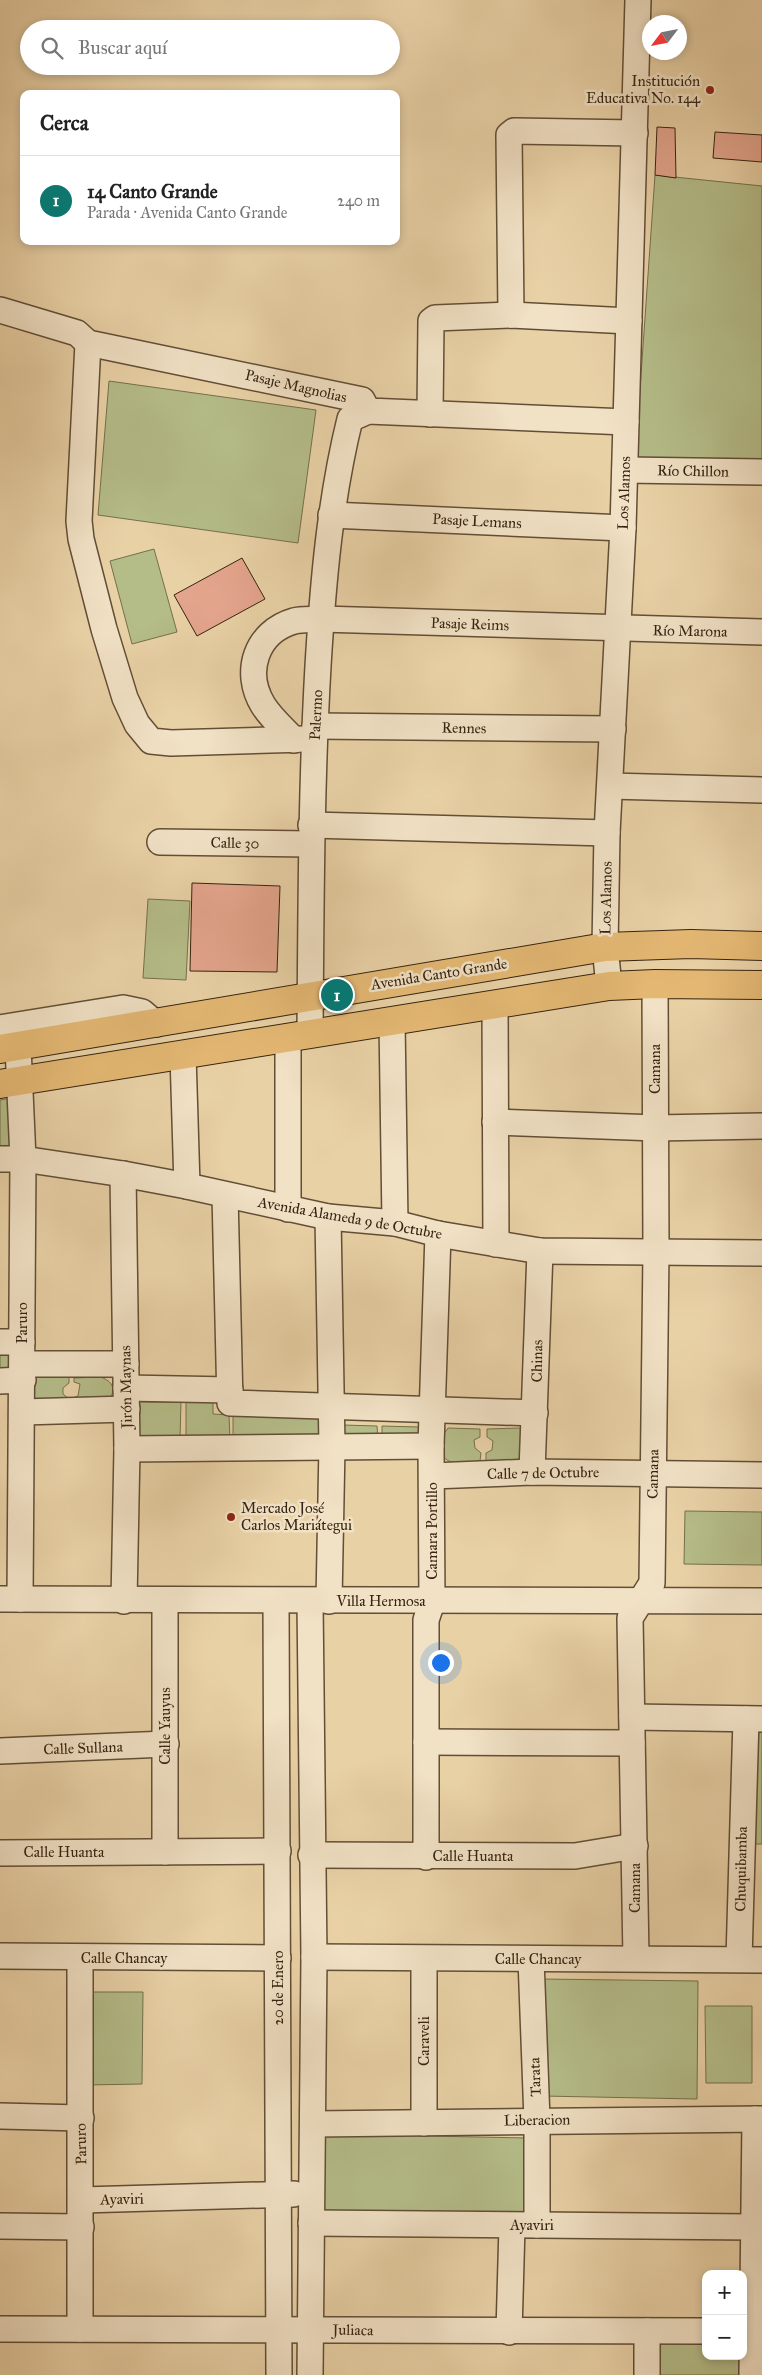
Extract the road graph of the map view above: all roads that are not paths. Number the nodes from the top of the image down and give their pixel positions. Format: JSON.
{"nodes":[{"id":1,"x":638,"y":0,"type":"edge"},
{"id":2,"x":635,"y":133,"type":"junction"},
{"id":3,"x":0,"y":310,"type":"edge"},
{"id":4,"x":511,"y":315,"type":"junction"},
{"id":5,"x":629,"y":321,"type":"junction"},
{"id":6,"x":88,"y":343,"type":"junction"},
{"id":7,"x":368,"y":411,"type":"junction"},
{"id":8,"x":430,"y":414,"type":"junction"},
{"id":9,"x":626,"y":422,"type":"junction"},
{"id":10,"x":625,"y":470,"type":"junction"},
{"id":11,"x":762,"y":472,"type":"edge"},
{"id":12,"x":331,"y":515,"type":"junction"},
{"id":13,"x":623,"y":528,"type":"junction"},
{"id":14,"x":321,"y":619,"type":"junction"},
{"id":15,"x":619,"y":629,"type":"junction"},
{"id":16,"x":762,"y":632,"type":"edge"},
{"id":17,"x":613,"y":729,"type":"junction"},
{"id":18,"x":308,"y":735,"type":"junction"},
{"id":19,"x":610,"y":786,"type":"junction"},
{"id":20,"x":762,"y":790,"type":"edge"},
{"id":21,"x":607,"y":833,"type":"junction"},
{"id":22,"x":311,"y":834,"type":"junction"},
{"id":23,"x":160,"y":842,"type":"dead end"},
{"id":24,"x":762,"y":946,"type":"edge"},
{"id":25,"x":605,"y":947,"type":"junction"},
{"id":26,"x":655,"y":984,"type":"junction"},
{"id":27,"x":762,"y":985,"type":"edge"},
{"id":28,"x":609,"y":986,"type":"junction"},
{"id":29,"x":310,"y":996,"type":"junction"},
{"id":30,"x":495,"y":1006,"type":"junction"},
{"id":31,"x":392,"y":1021,"type":"junction"},
{"id":32,"x":299,"y":1035,"type":"junction"},
{"id":33,"x":6,"y":1041,"type":"edge"},
{"id":34,"x":183,"y":1055,"type":"junction"},
{"id":35,"x":10,"y":1083,"type":"edge"},
{"id":36,"x":495,"y":1122,"type":"junction"},
{"id":37,"x":762,"y":1126,"type":"edge"},
{"id":38,"x":656,"y":1128,"type":"junction"},
{"id":39,"x":12,"y":1159,"type":"edge"},
{"id":40,"x":123,"y":1174,"type":"junction"},
{"id":41,"x":187,"y":1186,"type":"junction"},
{"id":42,"x":226,"y":1195,"type":"junction"},
{"id":43,"x":288,"y":1209,"type":"junction"},
{"id":44,"x":328,"y":1217,"type":"junction"},
{"id":45,"x":395,"y":1223,"type":"junction"},
{"id":46,"x":438,"y":1234,"type":"junction"},
{"id":47,"x":496,"y":1244,"type":"junction"},
{"id":48,"x":540,"y":1251,"type":"junction"},
{"id":49,"x":656,"y":1252,"type":"junction"},
{"id":50,"x":762,"y":1253,"type":"edge"},
{"id":51,"x":14,"y":1362,"type":"edge"},
{"id":52,"x":126,"y":1387,"type":"junction"},
{"id":53,"x":230,"y":1390,"type":"junction"},
{"id":54,"x":331,"y":1407,"type":"junction"},
{"id":55,"x":433,"y":1410,"type":"junction"},
{"id":56,"x":22,"y":1412,"type":"junction"},
{"id":57,"x":535,"y":1413,"type":"junction"},
{"id":58,"x":332,"y":1446,"type":"junction"},
{"id":59,"x":431,"y":1446,"type":"junction"},
{"id":60,"x":127,"y":1449,"type":"junction"},
{"id":61,"x":532,"y":1472,"type":"junction"},
{"id":62,"x":653,"y":1473,"type":"junction"},
{"id":63,"x":762,"y":1474,"type":"edge"},
{"id":64,"x":432,"y":1476,"type":"junction"},
{"id":65,"x":10,"y":1599,"type":"edge"},
{"id":66,"x":641,"y":1600,"type":"junction"},
{"id":67,"x":124,"y":1601,"type":"junction"},
{"id":68,"x":165,"y":1601,"type":"junction"},
{"id":69,"x":276,"y":1601,"type":"junction"},
{"id":70,"x":319,"y":1601,"type":"junction"},
{"id":71,"x":762,"y":1601,"type":"edge"},
{"id":72,"x":432,"y":1602,"type":"junction"},
{"id":73,"x":632,"y":1717,"type":"junction"},
{"id":74,"x":754,"y":1719,"type":"edge"},
{"id":75,"x":426,"y":1742,"type":"junction"},
{"id":76,"x":632,"y":1742,"type":"junction"},
{"id":77,"x":166,"y":1744,"type":"junction"},
{"id":78,"x":0,"y":1751,"type":"edge"},
{"id":79,"x":635,"y":1846,"type":"junction"},
{"id":80,"x":278,"y":1851,"type":"junction"},
{"id":81,"x":752,"y":1851,"type":"edge"},
{"id":82,"x":165,"y":1852,"type":"junction"},
{"id":83,"x":0,"y":1853,"type":"edge"},
{"id":84,"x":311,"y":1855,"type":"junction"},
{"id":85,"x":426,"y":1857,"type":"junction"},
{"id":86,"x":0,"y":1956,"type":"edge"},
{"id":87,"x":314,"y":1957,"type":"junction"},
{"id":88,"x":80,"y":1958,"type":"junction"},
{"id":89,"x":278,"y":1958,"type":"junction"},
{"id":90,"x":424,"y":1958,"type":"junction"},
{"id":91,"x":636,"y":1958,"type":"junction"},
{"id":92,"x":531,"y":1959,"type":"junction"},
{"id":93,"x":751,"y":1959,"type":"edge"},
{"id":94,"x":0,"y":2116,"type":"edge"},
{"id":95,"x":81,"y":2118,"type":"junction"},
{"id":96,"x":759,"y":2119,"type":"edge"},
{"id":97,"x":537,"y":2120,"type":"junction"},
{"id":98,"x":424,"y":2123,"type":"junction"},
{"id":99,"x":312,"y":2124,"type":"junction"},
{"id":100,"x":312,"y":2194,"type":"junction"},
{"id":101,"x":277,"y":2195,"type":"junction"},
{"id":102,"x":82,"y":2200,"type":"junction"},
{"id":103,"x":311,"y":2223,"type":"junction"},
{"id":104,"x":537,"y":2225,"type":"junction"},
{"id":105,"x":0,"y":2226,"type":"edge"},
{"id":106,"x":512,"y":2226,"type":"junction"},
{"id":107,"x":753,"y":2226,"type":"junction"},
{"id":108,"x":81,"y":2227,"type":"junction"},
{"id":109,"x":758,"y":2258,"type":"edge"},
{"id":110,"x":0,"y":2329,"type":"edge"},
{"id":111,"x":80,"y":2329,"type":"junction"},
{"id":112,"x":279,"y":2330,"type":"junction"},
{"id":113,"x":310,"y":2330,"type":"junction"},
{"id":114,"x":647,"y":2331,"type":"junction"},
{"id":115,"x":702,"y":2331,"type":"edge"},
{"id":116,"x":748,"y":2331,"type":"edge"},
{"id":117,"x":509,"y":2332,"type":"junction"},
{"id":118,"x":279,"y":2375,"type":"edge"},
{"id":119,"x":310,"y":2375,"type":"edge"},
{"id":120,"x":647,"y":2375,"type":"edge"},
{"id":121,"x":752,"y":2375,"type":"edge"}],
"edges":[{"from":1,"to":2,"type":"street","name":"Los Alamos"},
{"from":2,"to":4,"type":"street"},
{"from":2,"to":5,"type":"street","name":"Los Alamos"},
{"from":3,"to":6,"type":"street","name":"Pasaje Magnolias"},
{"from":4,"to":5,"type":"street"},
{"from":4,"to":8,"type":"street"},
{"from":5,"to":9,"type":"street","name":"Los Alamos"},
{"from":6,"to":7,"type":"street","name":"Pasaje Magnolias"},
{"from":6,"to":18,"type":"street","name":"Rennes"},
{"from":7,"to":8,"type":"street"},
{"from":7,"to":12,"type":"street","name":"Palermo"},
{"from":8,"to":9,"type":"street"},
{"from":9,"to":10,"type":"street","name":"Los Alamos"},
{"from":10,"to":11,"type":"street","name":"Río Chillon"},
{"from":10,"to":13,"type":"street","name":"Los Alamos"},
{"from":12,"to":13,"type":"street","name":"Pasaje Lemans"},
{"from":12,"to":14,"type":"street","name":"Palermo"},
{"from":13,"to":15,"type":"street","name":"Los Alamos"},
{"from":14,"to":15,"type":"street","name":"Pasaje Reims"},
{"from":14,"to":18,"type":"street","name":"Palermo"},
{"from":14,"to":18,"type":"street","name":"Pasaje Reims"},
{"from":15,"to":16,"type":"street","name":"Río Marona"},
{"from":15,"to":17,"type":"street","name":"Los Alamos"},
{"from":17,"to":18,"type":"street","name":"Rennes"},
{"from":17,"to":19,"type":"street","name":"Los Alamos"},
{"from":18,"to":22,"type":"street","name":"Palermo"},
{"from":19,"to":20,"type":"street"},
{"from":19,"to":21,"type":"street","name":"Los Alamos"},
{"from":21,"to":22,"type":"street","name":"Calle 30"},
{"from":21,"to":25,"type":"street","name":"Los Alamos"},
{"from":22,"to":23,"type":"street","name":"Calle 30"},
{"from":22,"to":29,"type":"street","name":"Palermo"},
{"from":24,"to":25,"type":"main road","name":"Avenida Canto Grande"},
{"from":25,"to":28,"type":"street","name":"Los Alamos"},
{"from":25,"to":29,"type":"main road","name":"Avenida Canto Grande"},
{"from":26,"to":27,"type":"main road"},
{"from":26,"to":28,"type":"main road"},
{"from":26,"to":38,"type":"street","name":"Camana"},
{"from":28,"to":30,"type":"main road"},
{"from":29,"to":32,"type":"street","name":"Palermo"},
{"from":29,"to":33,"type":"main road","name":"Avenida Canto Grande"},
{"from":30,"to":31,"type":"main road"},
{"from":30,"to":36,"type":"street"},
{"from":31,"to":32,"type":"main road"},
{"from":31,"to":45,"type":"street"},
{"from":32,"to":34,"type":"main road"},
{"from":32,"to":43,"type":"street","name":"Palermo"},
{"from":33,"to":35,"type":"street","name":"Paruro"},
{"from":34,"to":35,"type":"main road"},
{"from":34,"to":41,"type":"street"},
{"from":35,"to":39,"type":"street","name":"Paruro"},
{"from":36,"to":38,"type":"street"},
{"from":36,"to":47,"type":"street"},
{"from":37,"to":38,"type":"street"},
{"from":38,"to":49,"type":"street","name":"Camana"},
{"from":39,"to":40,"type":"street","name":"Avenida Alameda 9 de Octubre"},
{"from":39,"to":51,"type":"street","name":"Paruro"},
{"from":40,"to":41,"type":"street","name":"Avenida Alameda 9 de Octubre"},
{"from":40,"to":52,"type":"street","name":"Jirón Maynas"},
{"from":41,"to":42,"type":"street","name":"Avenida Alameda 9 de Octubre"},
{"from":42,"to":43,"type":"street","name":"Avenida Alameda 9 de Octubre"},
{"from":42,"to":53,"type":"street"},
{"from":43,"to":44,"type":"street","name":"Avenida Alameda 9 de Octubre"},
{"from":44,"to":45,"type":"street","name":"Avenida Alameda 9 de Octubre"},
{"from":44,"to":54,"type":"street"},
{"from":45,"to":46,"type":"street","name":"Avenida Alameda 9 de Octubre"},
{"from":46,"to":47,"type":"street","name":"Avenida Alameda 9 de Octubre"},
{"from":46,"to":55,"type":"street","name":"Camara Portillo"},
{"from":47,"to":48,"type":"street","name":"Avenida Alameda 9 de Octubre"},
{"from":48,"to":49,"type":"street","name":"Avenida Alameda 9 de Octubre"},
{"from":48,"to":57,"type":"street","name":"Chinas"},
{"from":49,"to":50,"type":"street","name":"Avenida Alameda 9 de Octubre"},
{"from":49,"to":62,"type":"street","name":"Camana"},
{"from":51,"to":52,"type":"street"},
{"from":51,"to":56,"type":"street","name":"Paruro"},
{"from":52,"to":53,"type":"street"},
{"from":52,"to":56,"type":"street"},
{"from":52,"to":60,"type":"street","name":"Jirón Maynas"},
{"from":53,"to":54,"type":"street"},
{"from":54,"to":55,"type":"street"},
{"from":54,"to":58,"type":"street"},
{"from":55,"to":57,"type":"street"},
{"from":55,"to":59,"type":"street","name":"Camara Portillo"},
{"from":56,"to":65,"type":"street","name":"Paruro"},
{"from":57,"to":61,"type":"street","name":"Chinas"},
{"from":58,"to":59,"type":"street"},
{"from":58,"to":60,"type":"street"},
{"from":58,"to":70,"type":"street"},
{"from":59,"to":64,"type":"street","name":"Camara Portillo"},
{"from":60,"to":67,"type":"street","name":"Jirón Maynas"},
{"from":61,"to":62,"type":"street","name":"Calle 7 de Octubre"},
{"from":61,"to":64,"type":"street","name":"Calle 7 de Octubre"},
{"from":62,"to":63,"type":"street","name":"Calle 7 de Octubre"},
{"from":62,"to":66,"type":"street","name":"Camana"},
{"from":64,"to":72,"type":"street","name":"Camara Portillo"},
{"from":65,"to":67,"type":"street","name":"Villa Hermosa"},
{"from":66,"to":71,"type":"street","name":"Villa Hermosa"},
{"from":66,"to":72,"type":"street","name":"Villa Hermosa"},
{"from":66,"to":73,"type":"street","name":"Camana"},
{"from":67,"to":68,"type":"street","name":"Villa Hermosa"},
{"from":68,"to":69,"type":"street","name":"Villa Hermosa"},
{"from":68,"to":77,"type":"street","name":"Calle Yauyus"},
{"from":69,"to":70,"type":"street","name":"Villa Hermosa"},
{"from":69,"to":80,"type":"street","name":"20 de Enero"},
{"from":70,"to":72,"type":"street","name":"Villa Hermosa"},
{"from":70,"to":84,"type":"street"},
{"from":72,"to":75,"type":"street","name":"Camara Portillo"},
{"from":73,"to":74,"type":"street"},
{"from":73,"to":76,"type":"street","name":"Camana"},
{"from":74,"to":81,"type":"street","name":"Chuquibamba"},
{"from":75,"to":76,"type":"street"},
{"from":75,"to":85,"type":"street","name":"Camara Portillo"},
{"from":76,"to":79,"type":"street","name":"Camana"},
{"from":77,"to":78,"type":"street","name":"Calle Sullana"},
{"from":77,"to":82,"type":"street","name":"Calle Yauyus"},
{"from":79,"to":85,"type":"street","name":"Calle Huanta"},
{"from":79,"to":91,"type":"street","name":"Camana"},
{"from":80,"to":82,"type":"street","name":"Calle Huanta"},
{"from":80,"to":89,"type":"street","name":"20 de Enero"},
{"from":81,"to":93,"type":"street","name":"Chuquibamba"},
{"from":82,"to":83,"type":"street","name":"Calle Huanta"},
{"from":84,"to":85,"type":"street","name":"Calle Huanta"},
{"from":84,"to":87,"type":"street"},
{"from":86,"to":88,"type":"street","name":"Calle Chancay"},
{"from":87,"to":90,"type":"street","name":"Calle Chancay"},
{"from":87,"to":99,"type":"street"},
{"from":88,"to":89,"type":"street","name":"Calle Chancay"},
{"from":88,"to":95,"type":"street","name":"Paruro"},
{"from":89,"to":101,"type":"street","name":"20 de Enero"},
{"from":90,"to":92,"type":"street","name":"Calle Chancay"},
{"from":90,"to":98,"type":"street","name":"Caraveli"},
{"from":91,"to":92,"type":"street","name":"Calle Chancay"},
{"from":91,"to":93,"type":"street","name":"Calle Chancay"},
{"from":92,"to":97,"type":"street","name":"Tarata"},
{"from":94,"to":95,"type":"street"},
{"from":95,"to":102,"type":"street","name":"Paruro"},
{"from":96,"to":97,"type":"street","name":"Liberacion"},
{"from":96,"to":107,"type":"street"},
{"from":97,"to":98,"type":"street","name":"Liberacion"},
{"from":97,"to":104,"type":"street","name":"Tarata"},
{"from":98,"to":99,"type":"street","name":"Liberacion"},
{"from":99,"to":100,"type":"street"},
{"from":100,"to":101,"type":"street","name":"Ayaviri"},
{"from":100,"to":103,"type":"street"},
{"from":101,"to":102,"type":"street","name":"Ayaviri"},
{"from":101,"to":112,"type":"street","name":"20 de Enero"},
{"from":102,"to":108,"type":"street","name":"Paruro"},
{"from":103,"to":106,"type":"street","name":"Ayaviri"},
{"from":103,"to":113,"type":"street"},
{"from":104,"to":106,"type":"street","name":"Ayaviri"},
{"from":104,"to":107,"type":"street","name":"Ayaviri"},
{"from":105,"to":108,"type":"street"},
{"from":106,"to":117,"type":"street"},
{"from":107,"to":109,"type":"street"},
{"from":108,"to":111,"type":"street","name":"Paruro"},
{"from":109,"to":116,"type":"street"},
{"from":110,"to":111,"type":"street","name":"Juliaca"},
{"from":111,"to":112,"type":"street","name":"Juliaca"},
{"from":112,"to":113,"type":"street","name":"Juliaca"},
{"from":112,"to":118,"type":"street","name":"20 de Enero"},
{"from":113,"to":117,"type":"street","name":"Juliaca"},
{"from":113,"to":119,"type":"street"},
{"from":114,"to":115,"type":"street","name":"Juliaca"},
{"from":114,"to":117,"type":"street","name":"Juliaca"},
{"from":114,"to":120,"type":"street"},
{"from":116,"to":121,"type":"street"}]}
